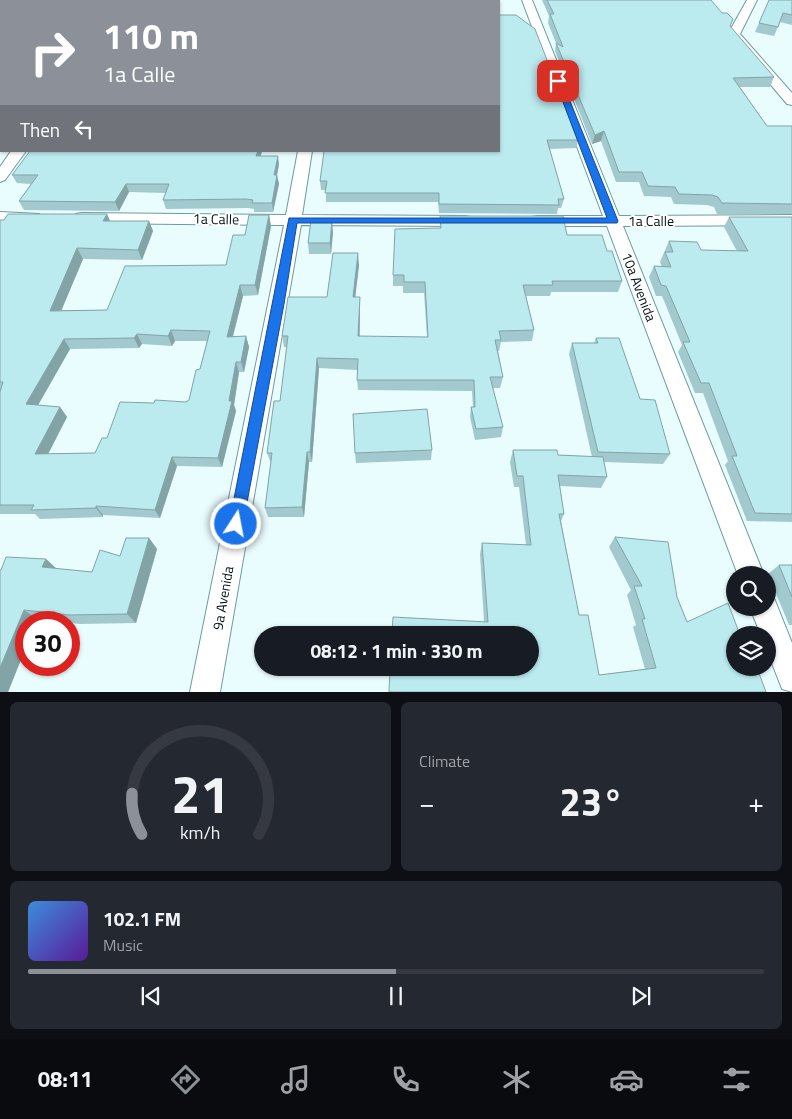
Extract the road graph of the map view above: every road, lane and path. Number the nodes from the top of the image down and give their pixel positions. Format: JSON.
{"nodes":[{"id":1,"x":527,"y":0,"type":"edge"},
{"id":2,"x":752,"y":0,"type":"edge"},
{"id":3,"x":792,"y":101,"type":"edge"},
{"id":4,"x":18,"y":152,"type":"edge"},
{"id":5,"x":305,"y":152,"type":"edge"},
{"id":6,"x":0,"y":177,"type":"edge"},
{"id":7,"x":0,"y":217,"type":"edge"},
{"id":8,"x":49,"y":218,"type":"edge"},
{"id":9,"x":68,"y":218,"type":"edge"},
{"id":10,"x":292,"y":220,"type":"junction"},
{"id":11,"x":792,"y":220,"type":"edge"},
{"id":12,"x":477,"y":221,"type":"edge"},
{"id":13,"x":526,"y":221,"type":"edge"},
{"id":14,"x":613,"y":221,"type":"junction"},
{"id":15,"x":747,"y":566,"type":"edge"},
{"id":16,"x":767,"y":616,"type":"edge"},
{"id":17,"x":792,"y":679,"type":"edge"},
{"id":18,"x":205,"y":692,"type":"edge"}],
"edges":[{"from":1,"to":14,"type":"street","name":"10a Avenida"},
{"from":2,"to":3,"type":"street"},
{"from":4,"to":6,"type":"street"},
{"from":5,"to":10,"type":"street","name":"9a Avenida"},
{"from":7,"to":8,"type":"street"},
{"from":9,"to":10,"type":"street","name":"1a Calle"},
{"from":10,"to":12,"type":"street","name":"1a Calle"},
{"from":10,"to":18,"type":"street","name":"9a Avenida"},
{"from":11,"to":14,"type":"street","name":"1a Calle"},
{"from":13,"to":14,"type":"street","name":"1a Calle"},
{"from":14,"to":15,"type":"street","name":"10a Avenida"},
{"from":16,"to":17,"type":"street"}]}
